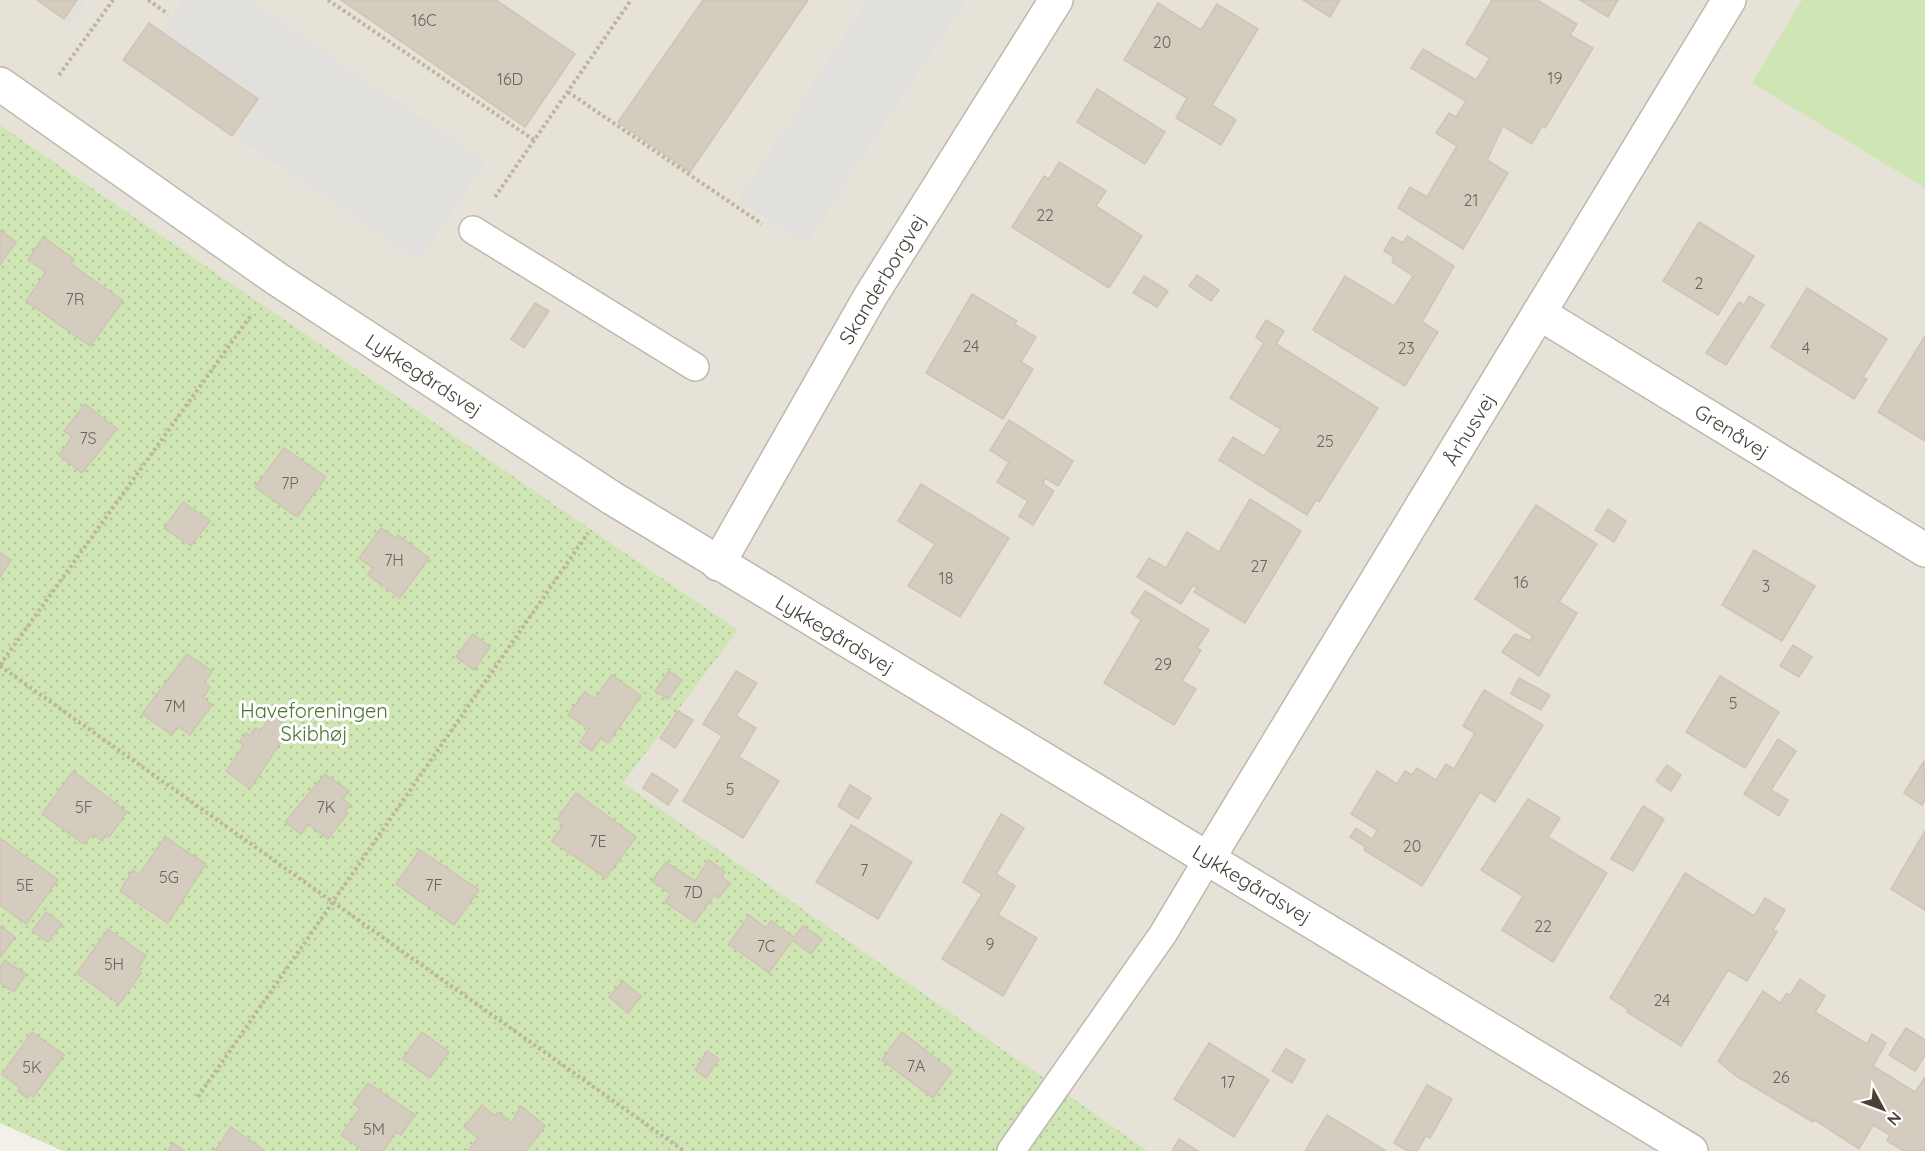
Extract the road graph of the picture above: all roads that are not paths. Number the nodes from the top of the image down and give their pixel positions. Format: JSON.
{"nodes":[{"id":1,"x":1056,"y":0,"type":"edge"},
{"id":2,"x":1728,"y":0,"type":"edge"},
{"id":3,"x":0,"y":84,"type":"edge"},
{"id":4,"x":473,"y":230,"type":"road end"},
{"id":5,"x":1539,"y":313,"type":"junction"},
{"id":6,"x":695,"y":367,"type":"dead end"},
{"id":7,"x":1925,"y":550,"type":"edge"},
{"id":8,"x":717,"y":564,"type":"junction"},
{"id":9,"x":1209,"y":857,"type":"junction"},
{"id":10,"x":1011,"y":1151,"type":"edge"},
{"id":11,"x":1691,"y":1151,"type":"edge"}],
"edges":[{"from":1,"to":8,"type":"street","name":"Skanderborgvej"},
{"from":2,"to":5,"type":"street","name":"Århusvej"},
{"from":3,"to":8,"type":"street","name":"Lykkegårdsvej"},
{"from":4,"to":6,"type":"lane"},
{"from":5,"to":7,"type":"street","name":"Grenåvej"},
{"from":5,"to":9,"type":"street","name":"Århusvej"},
{"from":8,"to":9,"type":"street","name":"Lykkegårdsvej"},
{"from":9,"to":10,"type":"lane"},
{"from":9,"to":11,"type":"street","name":"Lykkegårdsvej"}]}
